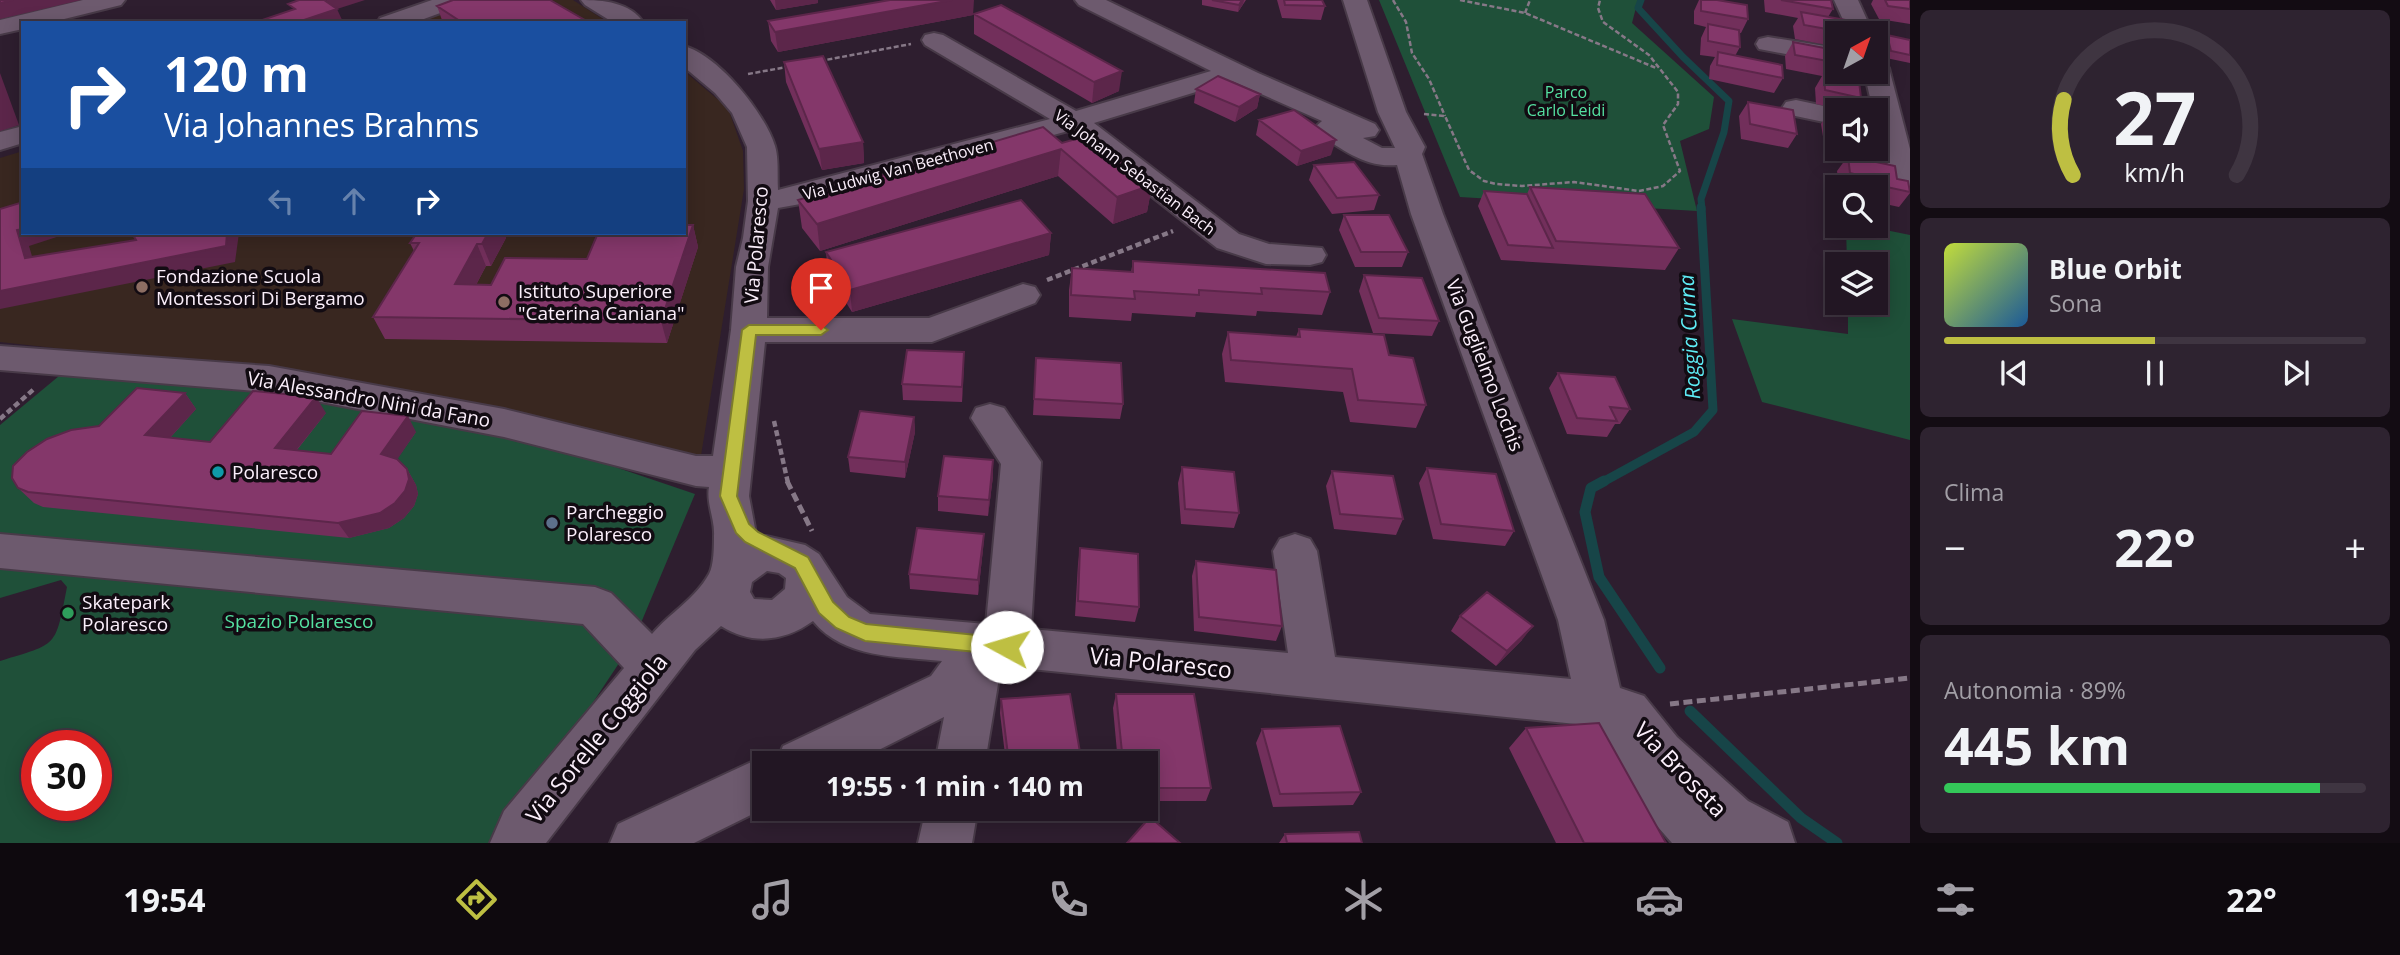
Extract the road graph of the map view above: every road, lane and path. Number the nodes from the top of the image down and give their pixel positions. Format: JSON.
{"nodes":[{"id":1,"x":113,"y":0,"type":"edge"},
{"id":2,"x":454,"y":0,"type":"edge"},
{"id":3,"x":593,"y":0,"type":"edge"},
{"id":4,"x":1087,"y":0,"type":"edge"},
{"id":5,"x":1354,"y":0,"type":"edge"},
{"id":6,"x":1394,"y":0,"type":"edge"},
{"id":7,"x":1460,"y":0,"type":"edge"},
{"id":8,"x":1530,"y":0,"type":"edge"},
{"id":9,"x":1600,"y":0,"type":"edge"},
{"id":10,"x":1846,"y":0,"type":"edge"},
{"id":11,"x":1525,"y":13,"type":"junction"},
{"id":12,"x":25,"y":21,"type":"edge"},
{"id":13,"x":395,"y":21,"type":"edge"},
{"id":14,"x":629,"y":21,"type":"edge"},
{"id":15,"x":1856,"y":21,"type":"edge"},
{"id":16,"x":21,"y":22,"type":"edge"},
{"id":17,"x":0,"y":27,"type":"edge"},
{"id":18,"x":934,"y":40,"type":"joint"},
{"id":19,"x":1768,"y":44,"type":"dead end"},
{"id":20,"x":1825,"y":54,"type":"edge"},
{"id":21,"x":686,"y":56,"type":"edge"},
{"id":22,"x":811,"y":62,"type":"edge"},
{"id":23,"x":797,"y":65,"type":"edge"},
{"id":24,"x":1659,"y":69,"type":"junction"},
{"id":25,"x":1242,"y":76,"type":"junction"},
{"id":26,"x":716,"y":80,"type":"junction"},
{"id":27,"x":1796,"y":108,"type":"dead end"},
{"id":28,"x":1825,"y":114,"type":"edge"},
{"id":29,"x":1445,"y":116,"type":"junction"},
{"id":30,"x":1073,"y":121,"type":"junction"},
{"id":31,"x":1372,"y":134,"type":"junction"},
{"id":32,"x":21,"y":135,"type":"edge"},
{"id":33,"x":1888,"y":137,"type":"edge"},
{"id":34,"x":0,"y":141,"type":"edge"},
{"id":35,"x":1407,"y":146,"type":"junction"},
{"id":36,"x":1910,"y":178,"type":"edge"},
{"id":37,"x":763,"y":201,"type":"junction"},
{"id":38,"x":1427,"y":214,"type":"junction"},
{"id":39,"x":1200,"y":220,"type":"junction"},
{"id":40,"x":1310,"y":255,"type":"dead end"},
{"id":41,"x":1023,"y":296,"type":"joint"},
{"id":42,"x":749,"y":330,"type":"junction"},
{"id":43,"x":0,"y":358,"type":"edge"},
{"id":44,"x":772,"y":408,"type":"dead end"},
{"id":45,"x":990,"y":418,"type":"dead end"},
{"id":46,"x":732,"y":489,"type":"junction"},
{"id":47,"x":0,"y":551,"type":"edge"},
{"id":48,"x":1296,"y":551,"type":"dead end"},
{"id":49,"x":806,"y":556,"type":"junction"},
{"id":50,"x":731,"y":577,"type":"junction"},
{"id":51,"x":756,"y":621,"type":"junction"},
{"id":52,"x":865,"y":632,"type":"junction"},
{"id":53,"x":994,"y":646,"type":"junction"},
{"id":54,"x":666,"y":651,"type":"junction"},
{"id":55,"x":1315,"y":677,"type":"junction"},
{"id":56,"x":1910,"y":678,"type":"edge"},
{"id":57,"x":1634,"y":704,"type":"junction"},
{"id":58,"x":826,"y":751,"type":"edge"},
{"id":59,"x":963,"y":751,"type":"edge"},
{"id":60,"x":752,"y":787,"type":"edge"},
{"id":61,"x":949,"y":821,"type":"edge"},
{"id":62,"x":1770,"y":842,"type":"edge"},
{"id":63,"x":517,"y":843,"type":"edge"},
{"id":64,"x":637,"y":843,"type":"edge"},
{"id":65,"x":945,"y":843,"type":"edge"},
{"id":66,"x":1708,"y":843,"type":"edge"}],
"edges":[{"from":1,"to":12,"type":"street"},
{"from":2,"to":13,"type":"street"},
{"from":3,"to":14,"type":"street"},
{"from":4,"to":25,"type":"street"},
{"from":5,"to":31,"type":"street","name":"Via Guglielmo Lochis"},
{"from":6,"to":29,"type":"path"},
{"from":7,"to":11,"type":"path"},
{"from":8,"to":11,"type":"path"},
{"from":9,"to":24,"type":"path"},
{"from":10,"to":15,"type":"street"},
{"from":11,"to":24,"type":"path"},
{"from":16,"to":17,"type":"street"},
{"from":18,"to":22,"type":"path"},
{"from":18,"to":30,"type":"street","name":"Via Johann Sebastian Bach"},
{"from":19,"to":20,"type":"street"},
{"from":21,"to":26,"type":"street","name":"Via Polaresco"},
{"from":23,"to":26,"type":"path"},
{"from":24,"to":29,"type":"path"},
{"from":25,"to":30,"type":"street","name":"Via Ludwig Van Beethoven"},
{"from":25,"to":31,"type":"street"},
{"from":26,"to":37,"type":"street","name":"Via Polaresco"},
{"from":27,"to":28,"type":"street"},
{"from":29,"to":31,"type":"path"},
{"from":30,"to":37,"type":"street","name":"Via Ludwig Van Beethoven"},
{"from":30,"to":39,"type":"street","name":"Via Johann Sebastian Bach"},
{"from":31,"to":35,"type":"street","name":"Via Guglielmo Lochis"},
{"from":31,"to":35,"type":"street"},
{"from":31,"to":38,"type":"street"},
{"from":32,"to":34,"type":"street"},
{"from":33,"to":36,"type":"street"},
{"from":35,"to":38,"type":"street","name":"Via Guglielmo Lochis"},
{"from":37,"to":42,"type":"street","name":"Via Polaresco"},
{"from":38,"to":57,"type":"street","name":"Via Guglielmo Lochis"},
{"from":39,"to":40,"type":"street","name":"Via Johann Sebastian Bach"},
{"from":39,"to":41,"type":"path"},
{"from":41,"to":42,"type":"street"},
{"from":42,"to":46,"type":"street","name":"Via Polaresco"},
{"from":43,"to":46,"type":"street","name":"Via Alessandro Nini da Fano"},
{"from":44,"to":49,"type":"path"},
{"from":45,"to":53,"type":"street"},
{"from":46,"to":49,"type":"street"},
{"from":46,"to":50,"type":"street","name":"Via Polaresco"},
{"from":47,"to":54,"type":"street"},
{"from":48,"to":55,"type":"street"},
{"from":49,"to":50,"type":"street"},
{"from":49,"to":51,"type":"street"},
{"from":49,"to":52,"type":"street","name":"Via Polaresco"},
{"from":50,"to":51,"type":"street","name":"Via Polaresco"},
{"from":50,"to":54,"type":"street","name":"Via Sorelle Coggiola"},
{"from":51,"to":52,"type":"street","name":"Via Sorelle Coggiola"},
{"from":51,"to":54,"type":"street","name":"Via Sorelle Coggiola"},
{"from":52,"to":53,"type":"street","name":"Via Polaresco"},
{"from":53,"to":55,"type":"street","name":"Via Polaresco"},
{"from":53,"to":58,"type":"street"},
{"from":53,"to":59,"type":"street"},
{"from":54,"to":63,"type":"street","name":"Via Sorelle Coggiola"},
{"from":55,"to":57,"type":"street","name":"Via Polaresco"},
{"from":56,"to":57,"type":"path"},
{"from":57,"to":62,"type":"street","name":"Via Broseta"},
{"from":57,"to":66,"type":"street","name":"Via Broseta"},
{"from":60,"to":64,"type":"street"},
{"from":61,"to":65,"type":"street"}]}
